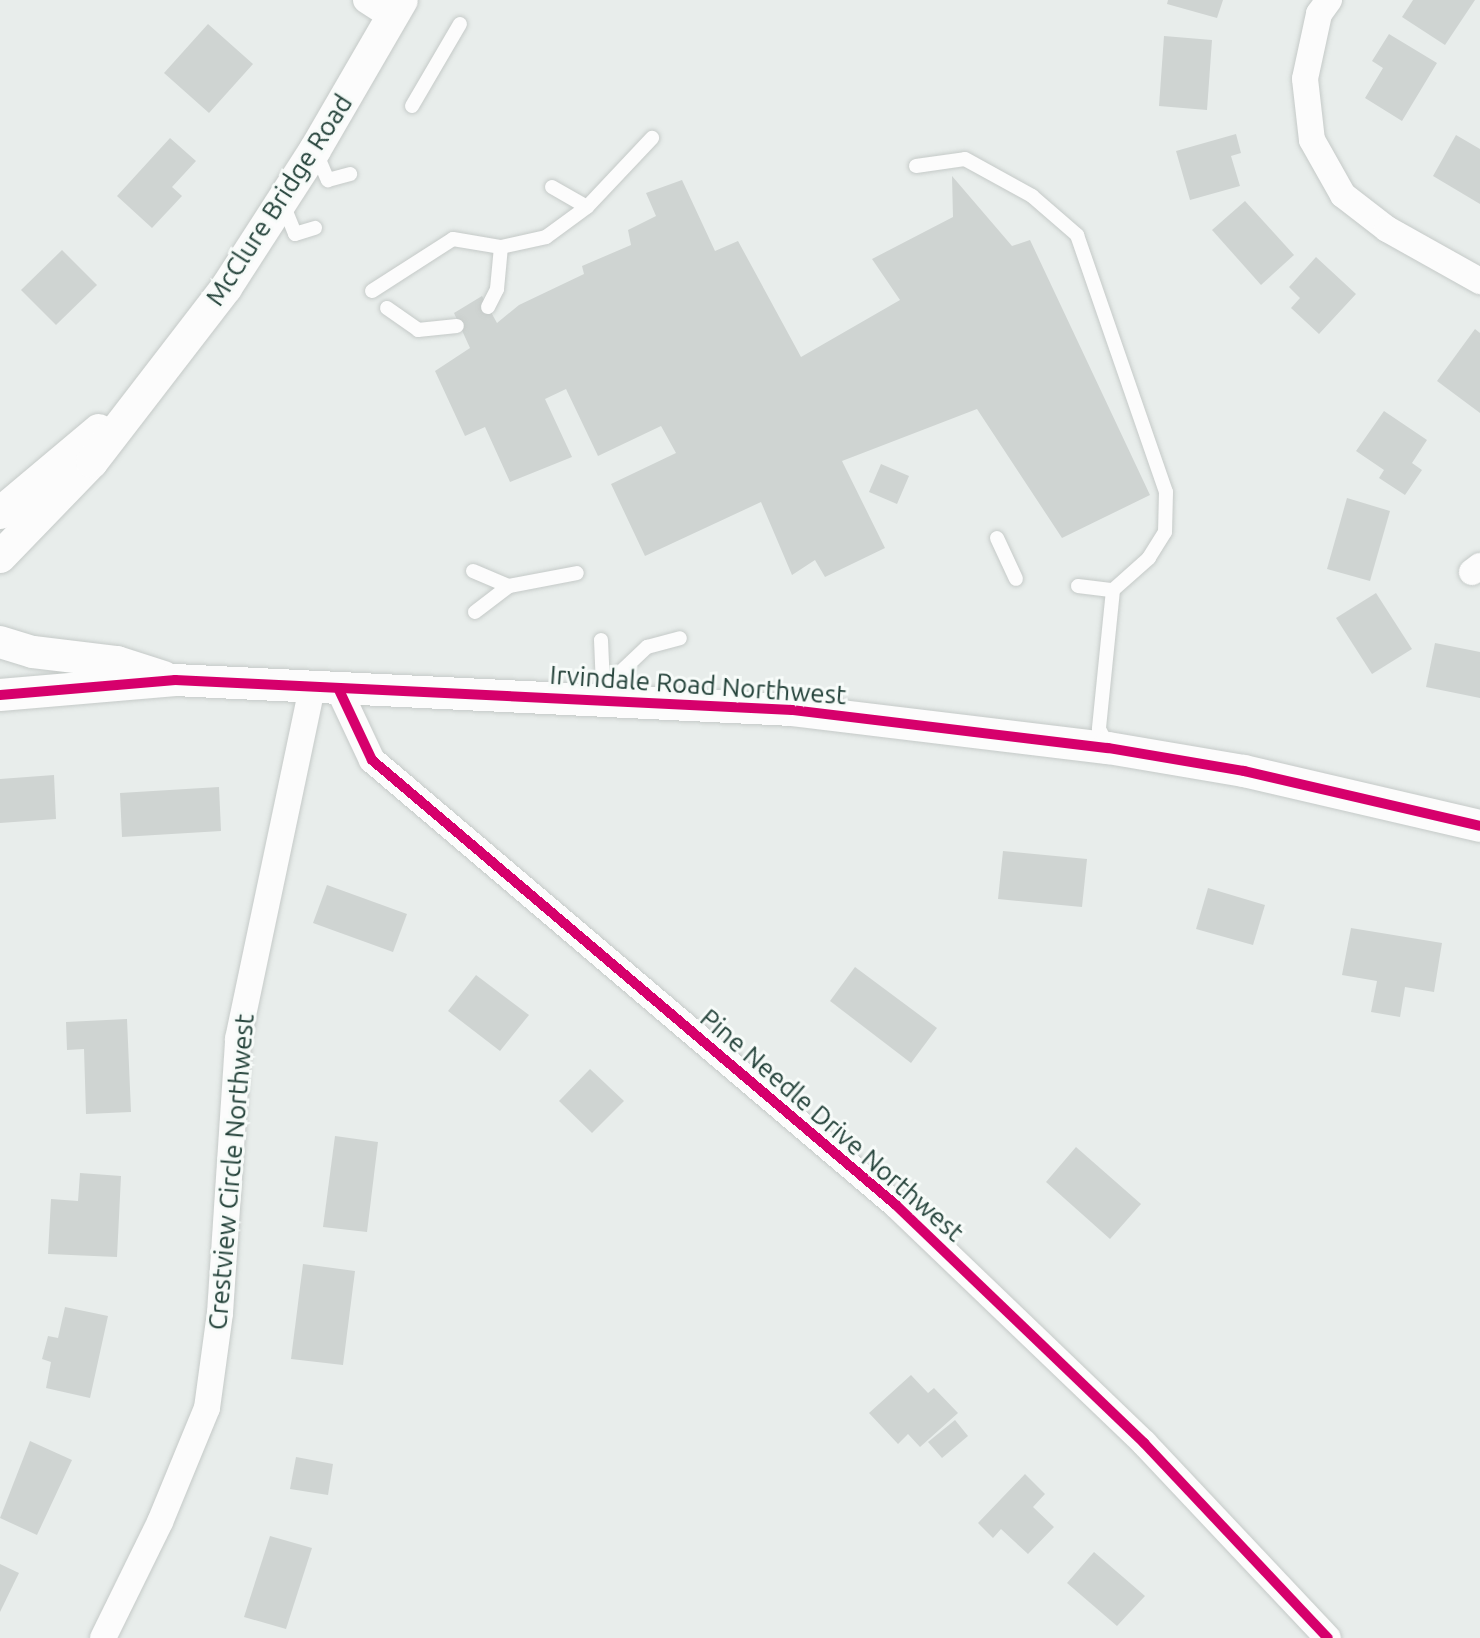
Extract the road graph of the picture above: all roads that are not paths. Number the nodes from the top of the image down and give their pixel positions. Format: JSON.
{"nodes":[{"id":1,"x":1329,"y":0,"type":"edge"},
{"id":2,"x":387,"y":6,"type":"edge"},
{"id":3,"x":460,"y":24,"type":"dead end"},
{"id":4,"x":412,"y":106,"type":"dead end"},
{"id":5,"x":652,"y":138,"type":"dead end"},
{"id":6,"x":315,"y":150,"type":"junction"},
{"id":7,"x":916,"y":166,"type":"dead end"},
{"id":8,"x":350,"y":174,"type":"dead end"},
{"id":9,"x":552,"y":187,"type":"dead end"},
{"id":10,"x":282,"y":204,"type":"junction"},
{"id":11,"x":587,"y":207,"type":"junction"},
{"id":12,"x":315,"y":228,"type":"dead end"},
{"id":13,"x":501,"y":247,"type":"junction"},
{"id":14,"x":1480,"y":281,"type":"edge"},
{"id":15,"x":372,"y":291,"type":"dead end"},
{"id":16,"x":488,"y":307,"type":"dead end"},
{"id":17,"x":387,"y":308,"type":"dead end"},
{"id":18,"x":457,"y":326,"type":"dead end"},
{"id":19,"x":145,"y":393,"type":"junction"},
{"id":20,"x":0,"y":513,"type":"edge"},
{"id":21,"x":997,"y":538,"type":"dead end"},
{"id":22,"x":0,"y":557,"type":"edge"},
{"id":23,"x":473,"y":571,"type":"dead end"},
{"id":24,"x":577,"y":573,"type":"dead end"},
{"id":25,"x":1016,"y":579,"type":"dead end"},
{"id":26,"x":509,"y":586,"type":"junction"},
{"id":27,"x":1078,"y":586,"type":"dead end"},
{"id":28,"x":1113,"y":590,"type":"junction"},
{"id":29,"x":475,"y":612,"type":"dead end"},
{"id":30,"x":680,"y":638,"type":"dead end"},
{"id":31,"x":601,"y":640,"type":"dead end"},
{"id":32,"x":0,"y":642,"type":"edge"},
{"id":33,"x":175,"y":680,"type":"junction"},
{"id":34,"x":326,"y":689,"type":"junction"},
{"id":35,"x":598,"y":692,"type":"junction"},
{"id":36,"x":0,"y":695,"type":"edge"},
{"id":37,"x":1108,"y":748,"type":"junction"},
{"id":38,"x":1480,"y":826,"type":"edge"},
{"id":39,"x":103,"y":1638,"type":"edge"},
{"id":40,"x":1328,"y":1638,"type":"edge"}],
"edges":[{"from":1,"to":14,"type":"street"},
{"from":2,"to":6,"type":"street","name":"McClure Bridge Road"},
{"from":3,"to":4,"type":"lane"},
{"from":5,"to":11,"type":"lane"},
{"from":6,"to":8,"type":"lane"},
{"from":6,"to":10,"type":"street","name":"McClure Bridge Road"},
{"from":7,"to":28,"type":"lane"},
{"from":9,"to":11,"type":"lane"},
{"from":10,"to":12,"type":"lane"},
{"from":10,"to":19,"type":"street","name":"McClure Bridge Road"},
{"from":11,"to":13,"type":"lane"},
{"from":13,"to":15,"type":"lane"},
{"from":13,"to":16,"type":"lane"},
{"from":17,"to":18,"type":"lane"},
{"from":19,"to":20,"type":"street","name":"McClure Bridge Road"},
{"from":19,"to":22,"type":"street","name":"McClure Bridge Road"},
{"from":21,"to":25,"type":"lane"},
{"from":23,"to":26,"type":"lane"},
{"from":24,"to":26,"type":"lane"},
{"from":26,"to":29,"type":"lane"},
{"from":27,"to":28,"type":"lane"},
{"from":28,"to":37,"type":"lane"},
{"from":30,"to":35,"type":"lane"},
{"from":31,"to":35,"type":"lane"},
{"from":32,"to":33,"type":"street","name":"Irvindale Road Northwest"},
{"from":33,"to":34,"type":"street","name":"Irvindale Road Northwest"},
{"from":33,"to":36,"type":"street","name":"Irvindale Road Northwest"},
{"from":34,"to":35,"type":"street","name":"Irvindale Road Northwest"},
{"from":34,"to":39,"type":"street","name":"Crestview Circle Northwest"},
{"from":34,"to":40,"type":"street","name":"Pine Needle Drive Northwest"},
{"from":35,"to":37,"type":"street","name":"Irvindale Road Northwest"},
{"from":37,"to":38,"type":"street","name":"Irvindale Road Northwest"}]}
